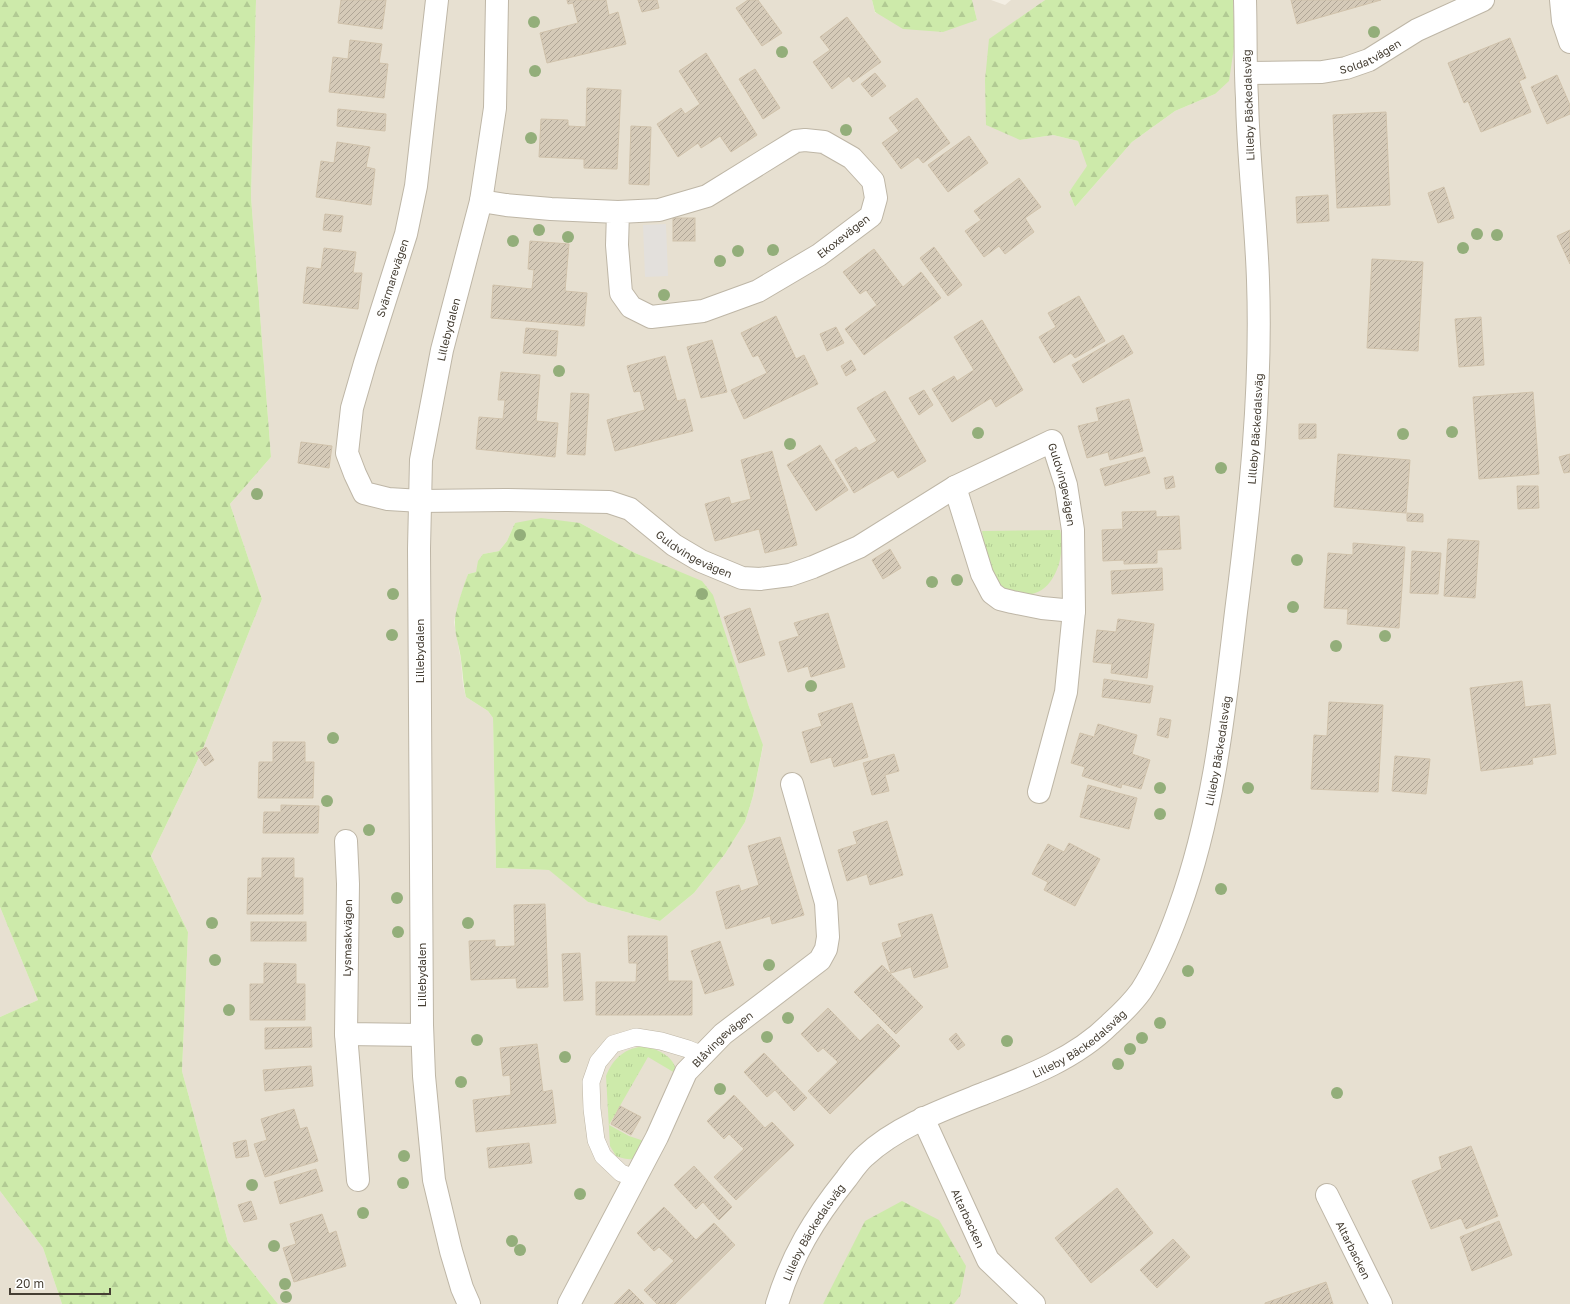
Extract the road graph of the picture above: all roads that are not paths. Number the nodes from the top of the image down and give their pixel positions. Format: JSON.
{"nodes":[{"id":1,"x":437,"y":0,"type":"edge"},
{"id":2,"x":497,"y":0,"type":"edge"},
{"id":3,"x":1245,"y":0,"type":"edge"},
{"id":4,"x":1483,"y":0,"type":"edge"},
{"id":5,"x":1561,"y":0,"type":"edge"},
{"id":6,"x":1570,"y":42,"type":"edge"},
{"id":7,"x":1246,"y":73,"type":"junction"},
{"id":8,"x":481,"y":201,"type":"junction"},
{"id":9,"x":618,"y":212,"type":"junction"},
{"id":10,"x":955,"y":487,"type":"junction"},
{"id":11,"x":420,"y":501,"type":"junction"},
{"id":12,"x":1074,"y":611,"type":"junction"},
{"id":13,"x":792,"y":784,"type":"dead end"},
{"id":14,"x":1039,"y":792,"type":"dead end"},
{"id":15,"x":346,"y":841,"type":"dead end"},
{"id":16,"x":346,"y":1034,"type":"junction"},
{"id":17,"x":422,"y":1035,"type":"junction"},
{"id":18,"x":703,"y":1055,"type":"junction"},
{"id":19,"x":923,"y":1118,"type":"junction"},
{"id":20,"x":635,"y":1178,"type":"junction"},
{"id":21,"x":358,"y":1180,"type":"dead end"},
{"id":22,"x":1327,"y":1195,"type":"dead end"},
{"id":23,"x":469,"y":1304,"type":"edge"},
{"id":24,"x":569,"y":1304,"type":"edge"},
{"id":25,"x":777,"y":1304,"type":"edge"},
{"id":26,"x":1034,"y":1304,"type":"edge"},
{"id":27,"x":1381,"y":1304,"type":"edge"}],
"edges":[{"from":1,"to":11,"type":"street","name":"Svärmarevägen"},
{"from":2,"to":8,"type":"street","name":"Lillebydalen"},
{"from":3,"to":7,"type":"street","name":"Lilleby Bäckedalsväg"},
{"from":4,"to":7,"type":"street","name":"Soldatvägen"},
{"from":5,"to":6,"type":"street"},
{"from":7,"to":19,"type":"street","name":"Lilleby Bäckedalsväg"},
{"from":8,"to":9,"type":"street","name":"Ekoxevägen"},
{"from":8,"to":11,"type":"street","name":"Lillebydalen"},
{"from":9,"to":9,"type":"street","name":"Ekoxevägen"},
{"from":10,"to":11,"type":"street","name":"Guldvingevägen"},
{"from":10,"to":12,"type":"street"},
{"from":10,"to":12,"type":"street","name":"Guldvingevägen"},
{"from":11,"to":17,"type":"street","name":"Lillebydalen"},
{"from":12,"to":14,"type":"street","name":"Guldvingevägen"},
{"from":13,"to":18,"type":"street","name":"Blåvingevägen"},
{"from":15,"to":16,"type":"street","name":"Lysmaskvägen"},
{"from":16,"to":17,"type":"street"},
{"from":16,"to":21,"type":"street","name":"Lysmaskvägen"},
{"from":17,"to":23,"type":"street","name":"Lillebydalen"},
{"from":18,"to":20,"type":"street","name":"Blåvingevägen"},
{"from":18,"to":20,"type":"lane"},
{"from":19,"to":25,"type":"street","name":"Lilleby Bäckedalsväg"},
{"from":19,"to":26,"type":"street","name":"Altarbacken"},
{"from":20,"to":24,"type":"street","name":"Blåvingevägen"},
{"from":22,"to":27,"type":"street","name":"Altarbacken"}]}
